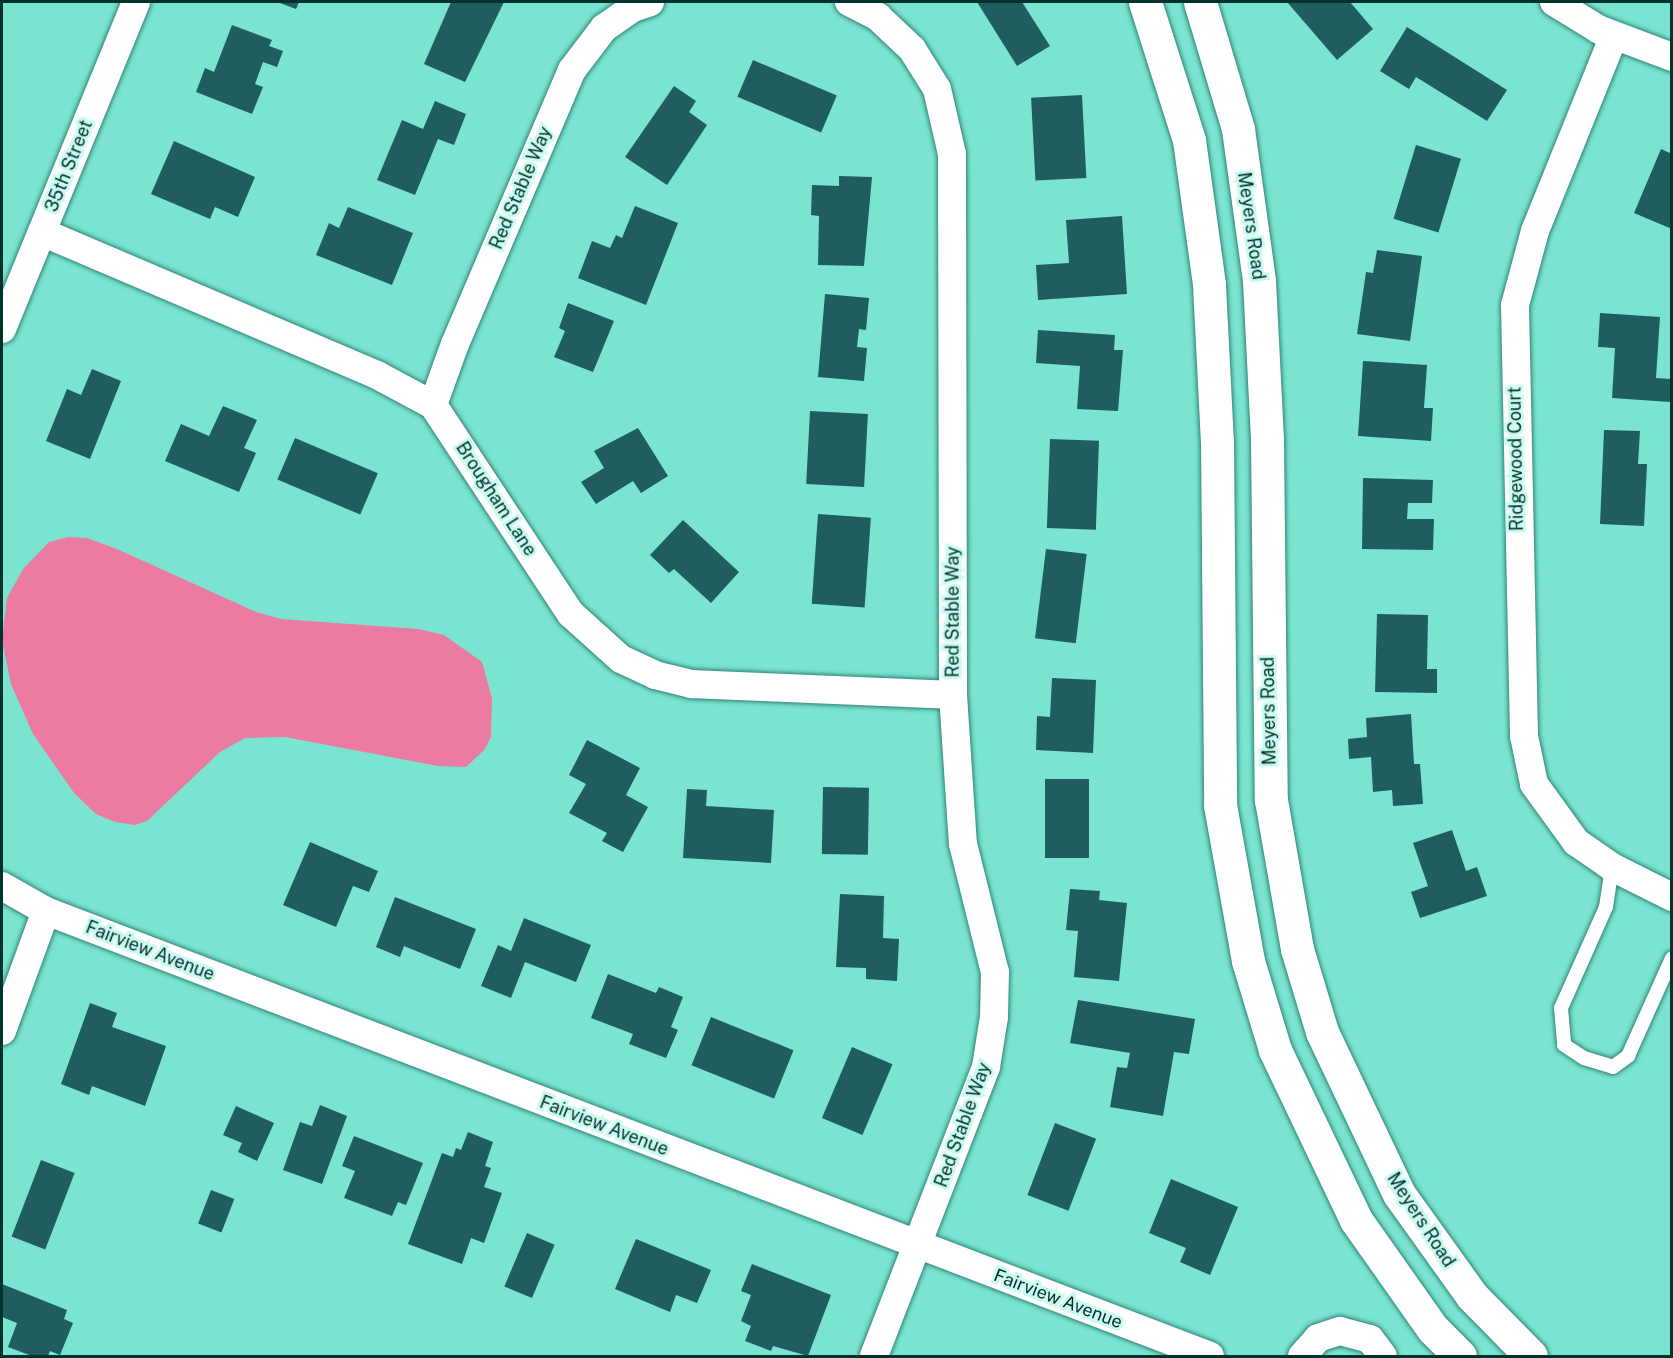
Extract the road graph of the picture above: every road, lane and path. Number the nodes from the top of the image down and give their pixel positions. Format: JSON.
{"nodes":[{"id":1,"x":136,"y":2,"type":"edge"},
{"id":2,"x":650,"y":2,"type":"edge"},
{"id":3,"x":849,"y":2,"type":"edge"},
{"id":4,"x":1144,"y":2,"type":"edge"},
{"id":5,"x":1200,"y":2,"type":"edge"},
{"id":6,"x":1546,"y":2,"type":"edge"},
{"id":7,"x":1554,"y":2,"type":"edge"},
{"id":8,"x":1613,"y":38,"type":"junction"},
{"id":9,"x":1671,"y":57,"type":"edge"},
{"id":10,"x":42,"y":232,"type":"junction"},
{"id":11,"x":2,"y":330,"type":"edge"},
{"id":12,"x":433,"y":405,"type":"junction"},
{"id":13,"x":953,"y":695,"type":"junction"},
{"id":14,"x":1612,"y":867,"type":"junction"},
{"id":15,"x":2,"y":886,"type":"edge"},
{"id":16,"x":1671,"y":897,"type":"edge"},
{"id":17,"x":46,"y":911,"type":"junction"},
{"id":18,"x":1671,"y":958,"type":"edge"},
{"id":19,"x":2,"y":1031,"type":"edge"},
{"id":20,"x":918,"y":1246,"type":"junction"},
{"id":21,"x":874,"y":1356,"type":"edge"},
{"id":22,"x":1210,"y":1356,"type":"edge"},
{"id":23,"x":1302,"y":1356,"type":"edge"},
{"id":24,"x":1383,"y":1356,"type":"edge"},
{"id":25,"x":1460,"y":1356,"type":"edge"},
{"id":26,"x":1531,"y":1356,"type":"edge"}],
"edges":[{"from":1,"to":10,"type":"street","name":"35th Street"},
{"from":2,"to":12,"type":"street","name":"Red Stable Way"},
{"from":3,"to":13,"type":"street","name":"Red Stable Way"},
{"from":4,"to":25,"type":"street"},
{"from":5,"to":26,"type":"street","name":"Meyers Road"},
{"from":6,"to":8,"type":"street"},
{"from":7,"to":8,"type":"street"},
{"from":8,"to":9,"type":"street"},
{"from":8,"to":14,"type":"street","name":"Ridgewood Court"},
{"from":10,"to":11,"type":"street","name":"35th Street"},
{"from":10,"to":12,"type":"street","name":"Brougham Lane"},
{"from":12,"to":13,"type":"street","name":"Brougham Lane"},
{"from":13,"to":20,"type":"street","name":"Red Stable Way"},
{"from":14,"to":16,"type":"street","name":"Ridgewood Court"},
{"from":14,"to":18,"type":"lane"},
{"from":15,"to":17,"type":"street","name":"Fairview Avenue"},
{"from":17,"to":19,"type":"street"},
{"from":17,"to":20,"type":"street","name":"Fairview Avenue"},
{"from":20,"to":21,"type":"street","name":"Red Stable Way"},
{"from":20,"to":22,"type":"street","name":"Fairview Avenue"},
{"from":23,"to":24,"type":"street"}]}
